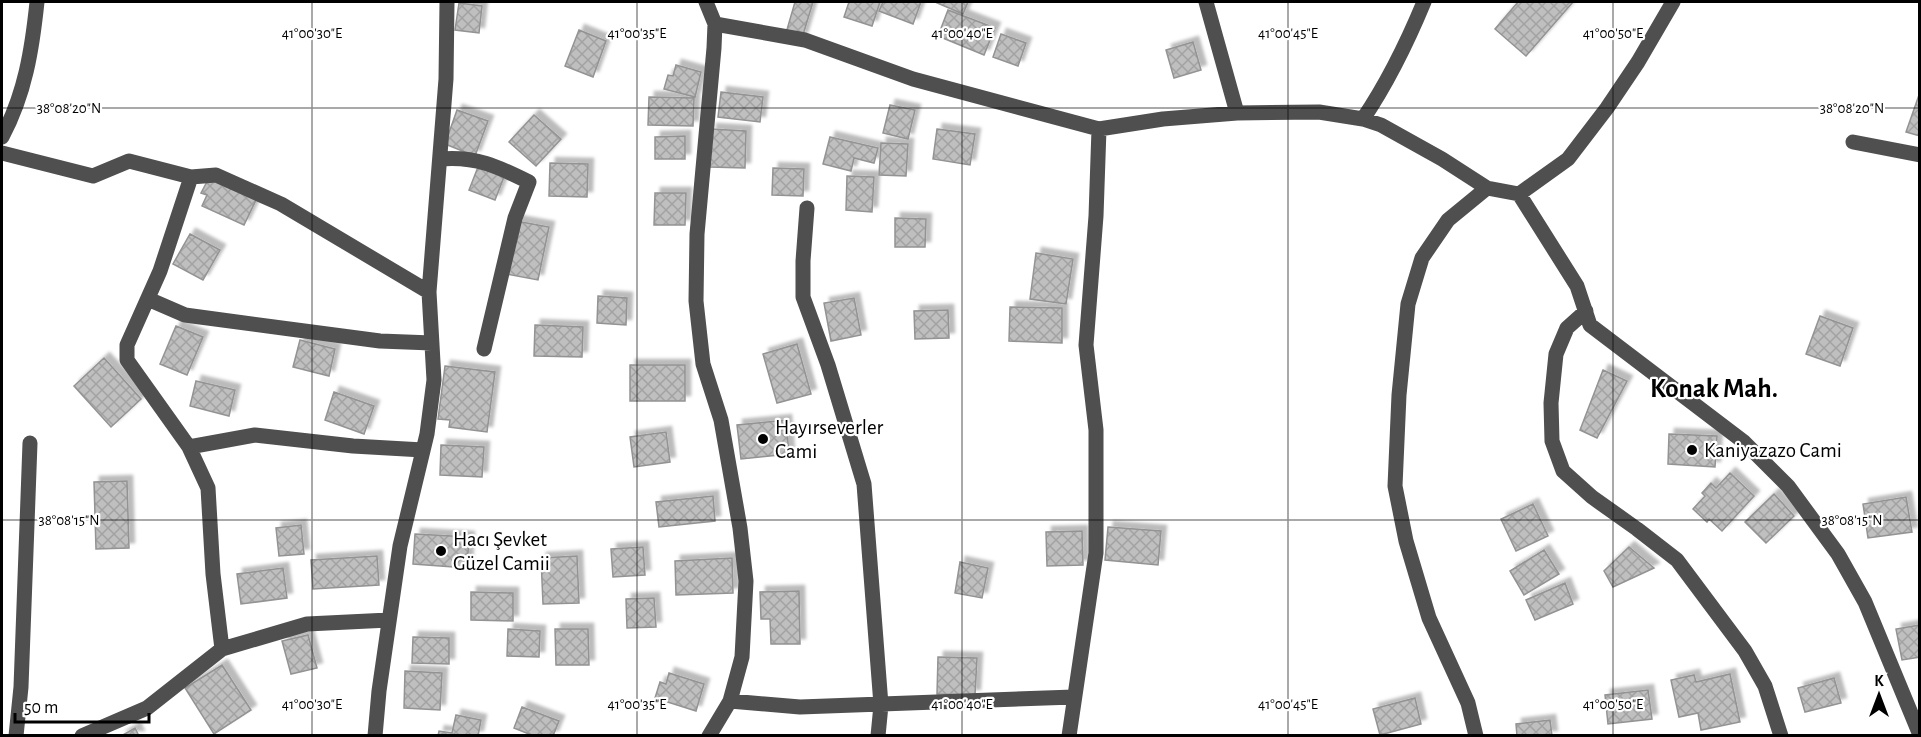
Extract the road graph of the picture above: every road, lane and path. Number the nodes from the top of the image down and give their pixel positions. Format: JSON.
{"nodes":[{"id":1,"x":37,"y":2,"type":"edge"},
{"id":2,"x":447,"y":2,"type":"edge"},
{"id":3,"x":706,"y":2,"type":"edge"},
{"id":4,"x":1206,"y":2,"type":"edge"},
{"id":5,"x":1424,"y":2,"type":"edge"},
{"id":6,"x":1673,"y":2,"type":"edge"},
{"id":7,"x":715,"y":24,"type":"junction"},
{"id":8,"x":1237,"y":113,"type":"junction"},
{"id":9,"x":1363,"y":119,"type":"junction"},
{"id":10,"x":1099,"y":129,"type":"junction"},
{"id":11,"x":2,"y":137,"type":"edge"},
{"id":12,"x":1852,"y":142,"type":"dead end"},
{"id":13,"x":2,"y":153,"type":"edge"},
{"id":14,"x":1920,"y":155,"type":"edge"},
{"id":15,"x":440,"y":159,"type":"junction"},
{"id":16,"x":191,"y":177,"type":"junction"},
{"id":17,"x":1487,"y":188,"type":"junction"},
{"id":18,"x":1519,"y":194,"type":"junction"},
{"id":19,"x":807,"y":208,"type":"dead end"},
{"id":20,"x":429,"y":292,"type":"junction"},
{"id":21,"x":148,"y":299,"type":"junction"},
{"id":22,"x":1586,"y":311,"type":"junction"},
{"id":23,"x":432,"y":343,"type":"junction"},
{"id":24,"x":484,"y":349,"type":"dead end"},
{"id":25,"x":30,"y":443,"type":"dead end"},
{"id":26,"x":189,"y":447,"type":"junction"},
{"id":27,"x":423,"y":450,"type":"junction"},
{"id":28,"x":389,"y":620,"type":"junction"},
{"id":29,"x":222,"y":649,"type":"junction"},
{"id":30,"x":1074,"y":697,"type":"junction"},
{"id":31,"x":730,"y":701,"type":"junction"},
{"id":32,"x":882,"y":705,"type":"junction"},
{"id":33,"x":16,"y":735,"type":"edge"},
{"id":34,"x":81,"y":735,"type":"edge"},
{"id":35,"x":375,"y":735,"type":"edge"},
{"id":36,"x":709,"y":735,"type":"edge"},
{"id":37,"x":878,"y":735,"type":"edge"},
{"id":38,"x":1069,"y":735,"type":"edge"},
{"id":39,"x":1476,"y":735,"type":"edge"},
{"id":40,"x":1781,"y":735,"type":"edge"},
{"id":41,"x":1920,"y":735,"type":"edge"}],
"edges":[{"from":1,"to":11,"type":"street"},
{"from":2,"to":15,"type":"street"},
{"from":3,"to":7,"type":"street"},
{"from":4,"to":8,"type":"street"},
{"from":5,"to":9,"type":"street"},
{"from":6,"to":18,"type":"street"},
{"from":7,"to":10,"type":"street"},
{"from":7,"to":31,"type":"street"},
{"from":8,"to":9,"type":"street"},
{"from":8,"to":10,"type":"street"},
{"from":9,"to":17,"type":"street"},
{"from":10,"to":30,"type":"street"},
{"from":12,"to":14,"type":"street"},
{"from":13,"to":16,"type":"street"},
{"from":15,"to":20,"type":"street"},
{"from":15,"to":24,"type":"street"},
{"from":16,"to":20,"type":"street"},
{"from":16,"to":21,"type":"street"},
{"from":17,"to":18,"type":"street"},
{"from":17,"to":39,"type":"street"},
{"from":18,"to":22,"type":"street"},
{"from":19,"to":32,"type":"street"},
{"from":20,"to":23,"type":"street"},
{"from":21,"to":23,"type":"street"},
{"from":21,"to":26,"type":"street"},
{"from":22,"to":40,"type":"street"},
{"from":22,"to":41,"type":"street"},
{"from":23,"to":27,"type":"street"},
{"from":25,"to":33,"type":"street"},
{"from":26,"to":27,"type":"street"},
{"from":26,"to":29,"type":"street"},
{"from":27,"to":28,"type":"street"},
{"from":28,"to":29,"type":"street"},
{"from":28,"to":35,"type":"street"},
{"from":29,"to":34,"type":"street"},
{"from":30,"to":32,"type":"street"},
{"from":30,"to":38,"type":"street"},
{"from":31,"to":32,"type":"street"},
{"from":31,"to":36,"type":"street"},
{"from":32,"to":37,"type":"street"}]}
